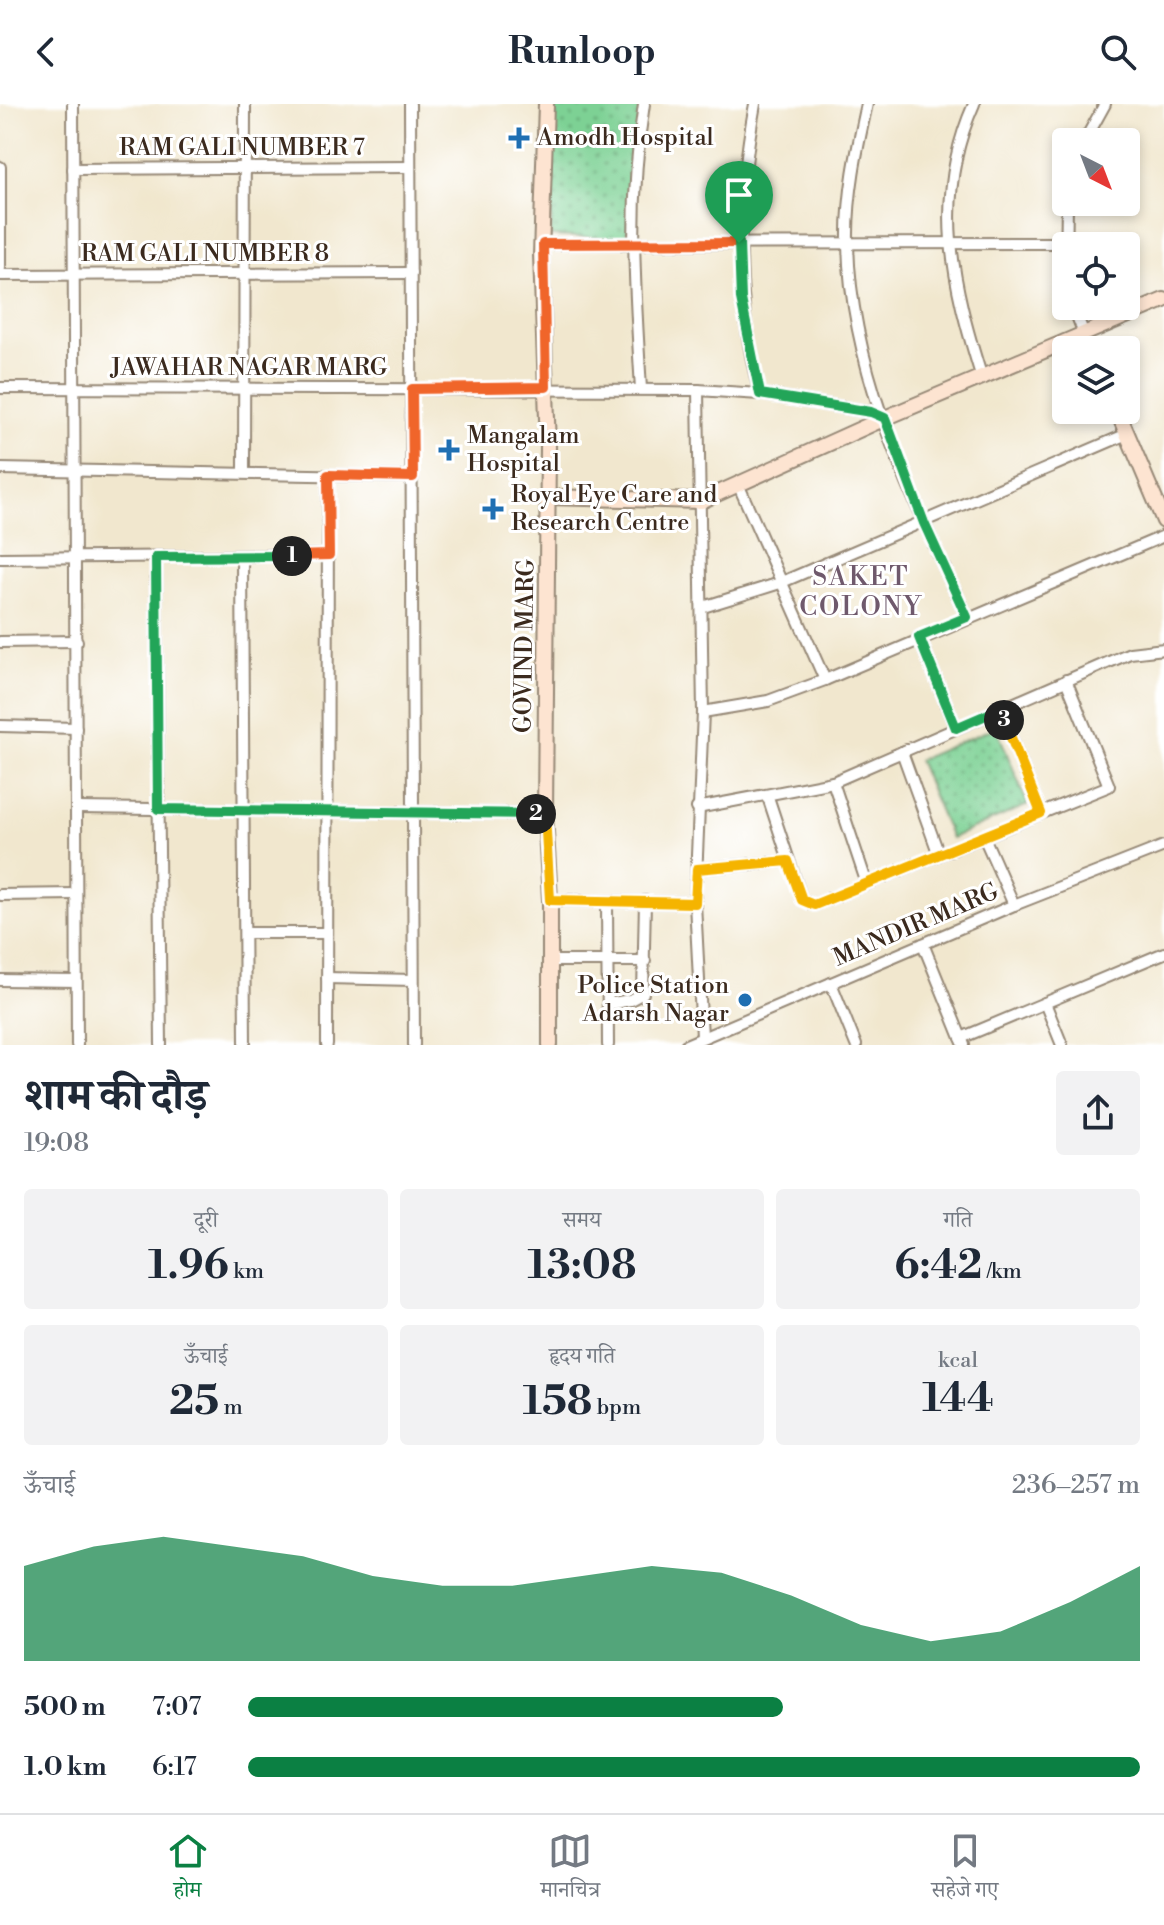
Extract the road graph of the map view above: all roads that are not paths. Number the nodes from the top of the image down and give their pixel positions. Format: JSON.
{"nodes":[{"id":1,"x":73,"y":104,"type":"edge"},
{"id":2,"x":245,"y":104,"type":"edge"},
{"id":3,"x":410,"y":104,"type":"edge"},
{"id":4,"x":546,"y":104,"type":"edge"},
{"id":5,"x":644,"y":104,"type":"edge"},
{"id":6,"x":755,"y":104,"type":"edge"},
{"id":7,"x":867,"y":104,"type":"edge"},
{"id":8,"x":974,"y":104,"type":"edge"},
{"id":9,"x":1105,"y":104,"type":"edge"},
{"id":10,"x":1092,"y":128,"type":"edge"},
{"id":11,"x":0,"y":167,"type":"edge"},
{"id":12,"x":410,"y":167,"type":"junction"},
{"id":13,"x":245,"y":168,"type":"junction"},
{"id":14,"x":73,"y":169,"type":"junction"},
{"id":15,"x":0,"y":198,"type":"edge"},
{"id":16,"x":848,"y":242,"type":"junction"},
{"id":17,"x":739,"y":243,"type":"junction"},
{"id":18,"x":949,"y":243,"type":"junction"},
{"id":19,"x":1052,"y":243,"type":"edge"},
{"id":20,"x":543,"y":244,"type":"junction"},
{"id":21,"x":632,"y":244,"type":"junction"},
{"id":22,"x":0,"y":268,"type":"edge"},
{"id":23,"x":411,"y":273,"type":"junction"},
{"id":24,"x":0,"y":275,"type":"edge"},
{"id":25,"x":73,"y":275,"type":"junction"},
{"id":26,"x":245,"y":276,"type":"junction"},
{"id":27,"x":1164,"y":300,"type":"edge"},
{"id":28,"x":1078,"y":320,"type":"edge"},
{"id":29,"x":1084,"y":334,"type":"junction"},
{"id":30,"x":982,"y":378,"type":"junction"},
{"id":31,"x":75,"y":387,"type":"junction"},
{"id":32,"x":546,"y":387,"type":"junction"},
{"id":33,"x":0,"y":388,"type":"edge"},
{"id":34,"x":246,"y":388,"type":"junction"},
{"id":35,"x":412,"y":389,"type":"junction"},
{"id":36,"x":641,"y":389,"type":"junction"},
{"id":37,"x":698,"y":390,"type":"junction"},
{"id":38,"x":760,"y":394,"type":"junction"},
{"id":39,"x":885,"y":418,"type":"junction"},
{"id":40,"x":1123,"y":424,"type":"edge"},
{"id":41,"x":1127,"y":434,"type":"junction"},
{"id":42,"x":76,"y":468,"type":"junction"},
{"id":43,"x":0,"y":469,"type":"edge"},
{"id":44,"x":244,"y":472,"type":"junction"},
{"id":45,"x":328,"y":475,"type":"junction"},
{"id":46,"x":413,"y":477,"type":"junction"},
{"id":47,"x":738,"y":484,"type":"junction"},
{"id":48,"x":548,"y":497,"type":"junction"},
{"id":49,"x":701,"y":501,"type":"junction"},
{"id":50,"x":1164,"y":521,"type":"edge"},
{"id":51,"x":924,"y":523,"type":"junction"},
{"id":52,"x":1164,"y":536,"type":"edge"},
{"id":53,"x":329,"y":555,"type":"junction"},
{"id":54,"x":77,"y":556,"type":"junction"},
{"id":55,"x":156,"y":557,"type":"junction"},
{"id":56,"x":242,"y":557,"type":"junction"},
{"id":57,"x":0,"y":558,"type":"edge"},
{"id":58,"x":780,"y":583,"type":"junction"},
{"id":59,"x":703,"y":607,"type":"junction"},
{"id":60,"x":967,"y":617,"type":"junction"},
{"id":61,"x":919,"y":637,"type":"junction"},
{"id":62,"x":77,"y":641,"type":"junction"},
{"id":63,"x":0,"y":642,"type":"edge"},
{"id":64,"x":1164,"y":649,"type":"edge"},
{"id":65,"x":825,"y":680,"type":"junction"},
{"id":66,"x":1066,"y":680,"type":"junction"},
{"id":67,"x":1000,"y":709,"type":"junction"},
{"id":68,"x":703,"y":712,"type":"junction"},
{"id":69,"x":0,"y":726,"type":"edge"},
{"id":70,"x":76,"y":728,"type":"junction"},
{"id":71,"x":956,"y":728,"type":"junction"},
{"id":72,"x":902,"y":752,"type":"junction"},
{"id":73,"x":833,"y":782,"type":"junction"},
{"id":74,"x":768,"y":797,"type":"junction"},
{"id":75,"x":78,"y":808,"type":"junction"},
{"id":76,"x":697,"y":808,"type":"junction"},
{"id":77,"x":158,"y":809,"type":"junction"},
{"id":78,"x":244,"y":809,"type":"junction"},
{"id":79,"x":327,"y":809,"type":"junction"},
{"id":80,"x":413,"y":810,"type":"junction"},
{"id":81,"x":1041,"y":813,"type":"junction"},
{"id":82,"x":545,"y":814,"type":"junction"},
{"id":83,"x":984,"y":837,"type":"junction"},
{"id":84,"x":1164,"y":846,"type":"edge"},
{"id":85,"x":939,"y":855,"type":"junction"},
{"id":86,"x":788,"y":861,"type":"junction"},
{"id":87,"x":697,"y":869,"type":"junction"},
{"id":88,"x":867,"y":884,"type":"junction"},
{"id":89,"x":76,"y":894,"type":"junction"},
{"id":90,"x":0,"y":895,"type":"edge"},
{"id":91,"x":550,"y":900,"type":"junction"},
{"id":92,"x":645,"y":901,"type":"junction"},
{"id":93,"x":607,"y":902,"type":"junction"},
{"id":94,"x":695,"y":903,"type":"junction"},
{"id":95,"x":1014,"y":905,"type":"junction"},
{"id":96,"x":245,"y":933,"type":"junction"},
{"id":97,"x":327,"y":933,"type":"junction"},
{"id":98,"x":923,"y":944,"type":"junction"},
{"id":99,"x":1164,"y":953,"type":"edge"},
{"id":100,"x":551,"y":961,"type":"junction"},
{"id":101,"x":645,"y":961,"type":"junction"},
{"id":102,"x":607,"y":963,"type":"junction"},
{"id":103,"x":327,"y":978,"type":"junction"},
{"id":104,"x":0,"y":980,"type":"edge"},
{"id":105,"x":413,"y":980,"type":"junction"},
{"id":106,"x":76,"y":981,"type":"junction"},
{"id":107,"x":831,"y":983,"type":"junction"},
{"id":108,"x":1045,"y":1003,"type":"junction"},
{"id":109,"x":608,"y":1004,"type":"junction"},
{"id":110,"x":702,"y":1037,"type":"junction"},
{"id":111,"x":963,"y":1042,"type":"edge"},
{"id":112,"x":688,"y":1044,"type":"edge"},
{"id":113,"x":77,"y":1045,"type":"edge"},
{"id":114,"x":161,"y":1045,"type":"edge"},
{"id":115,"x":245,"y":1045,"type":"edge"},
{"id":116,"x":327,"y":1045,"type":"edge"},
{"id":117,"x":414,"y":1045,"type":"edge"},
{"id":118,"x":550,"y":1045,"type":"edge"},
{"id":119,"x":608,"y":1045,"type":"edge"},
{"id":120,"x":856,"y":1045,"type":"edge"},
{"id":121,"x":1062,"y":1045,"type":"edge"}],
"edges":[{"from":1,"to":14,"type":"street"},
{"from":2,"to":13,"type":"street"},
{"from":3,"to":12,"type":"street"},
{"from":4,"to":20,"type":"street","name":"GOVIND MARG"},
{"from":5,"to":21,"type":"street"},
{"from":6,"to":17,"type":"street"},
{"from":7,"to":16,"type":"street"},
{"from":8,"to":18,"type":"street"},
{"from":9,"to":10,"type":"street"},
{"from":11,"to":15,"type":"street"},
{"from":12,"to":13,"type":"street","name":"RAM GALI NUMBER 7"},
{"from":12,"to":23,"type":"street"},
{"from":13,"to":14,"type":"street","name":"RAM GALI NUMBER 7"},
{"from":13,"to":26,"type":"street"},
{"from":14,"to":25,"type":"street"},
{"from":15,"to":22,"type":"street"},
{"from":16,"to":17,"type":"street"},
{"from":16,"to":18,"type":"street"},
{"from":16,"to":39,"type":"street"},
{"from":17,"to":21,"type":"street"},
{"from":17,"to":38,"type":"street"},
{"from":18,"to":19,"type":"street"},
{"from":18,"to":30,"type":"street"},
{"from":20,"to":21,"type":"street"},
{"from":20,"to":32,"type":"street","name":"GOVIND MARG"},
{"from":21,"to":36,"type":"street"},
{"from":23,"to":26,"type":"street","name":"RAM GALI NUMBER 8"},
{"from":23,"to":35,"type":"street"},
{"from":24,"to":25,"type":"street","name":"RAM GALI NUMBER 8"},
{"from":25,"to":26,"type":"street","name":"RAM GALI NUMBER 8"},
{"from":25,"to":31,"type":"street"},
{"from":26,"to":34,"type":"street"},
{"from":27,"to":29,"type":"street"},
{"from":28,"to":29,"type":"street"},
{"from":29,"to":30,"type":"street"},
{"from":30,"to":39,"type":"street"},
{"from":31,"to":33,"type":"street","name":"JAWAHAR NAGAR MARG"},
{"from":31,"to":34,"type":"street","name":"JAWAHAR NAGAR MARG"},
{"from":31,"to":42,"type":"street"},
{"from":32,"to":35,"type":"street","name":"JAWAHAR NAGAR MARG"},
{"from":32,"to":36,"type":"street","name":"JAWAHAR NAGAR MARG"},
{"from":32,"to":48,"type":"street","name":"GOVIND MARG"},
{"from":34,"to":35,"type":"street","name":"JAWAHAR NAGAR MARG"},
{"from":34,"to":44,"type":"street"},
{"from":35,"to":46,"type":"street"},
{"from":36,"to":37,"type":"street","name":"JAWAHAR NAGAR MARG"},
{"from":37,"to":38,"type":"street","name":"JAWAHAR NAGAR MARG"},
{"from":37,"to":49,"type":"street"},
{"from":38,"to":39,"type":"street","name":"JAWAHAR NAGAR MARG"},
{"from":39,"to":47,"type":"street"},
{"from":39,"to":51,"type":"street"},
{"from":40,"to":41,"type":"street"},
{"from":41,"to":50,"type":"street"},
{"from":41,"to":51,"type":"street"},
{"from":42,"to":43,"type":"street"},
{"from":42,"to":44,"type":"street"},
{"from":42,"to":54,"type":"street"},
{"from":44,"to":45,"type":"street"},
{"from":45,"to":46,"type":"street"},
{"from":45,"to":53,"type":"street"},
{"from":46,"to":80,"type":"street"},
{"from":47,"to":49,"type":"street"},
{"from":47,"to":58,"type":"street"},
{"from":48,"to":49,"type":"street"},
{"from":48,"to":82,"type":"street","name":"GOVIND MARG"},
{"from":49,"to":59,"type":"street"},
{"from":51,"to":58,"type":"street"},
{"from":51,"to":60,"type":"street"},
{"from":52,"to":60,"type":"street"},
{"from":53,"to":56,"type":"street"},
{"from":53,"to":79,"type":"street"},
{"from":54,"to":55,"type":"street"},
{"from":54,"to":57,"type":"street"},
{"from":54,"to":62,"type":"street"},
{"from":55,"to":56,"type":"street"},
{"from":55,"to":77,"type":"street"},
{"from":56,"to":78,"type":"street"},
{"from":58,"to":59,"type":"street"},
{"from":58,"to":65,"type":"street"},
{"from":59,"to":68,"type":"street"},
{"from":60,"to":61,"type":"street"},
{"from":61,"to":65,"type":"street"},
{"from":61,"to":71,"type":"street"},
{"from":62,"to":63,"type":"street"},
{"from":62,"to":70,"type":"street"},
{"from":64,"to":66,"type":"street"},
{"from":65,"to":68,"type":"street"},
{"from":66,"to":67,"type":"street"},
{"from":66,"to":81,"type":"street"},
{"from":67,"to":71,"type":"street"},
{"from":67,"to":81,"type":"street"},
{"from":68,"to":76,"type":"street"},
{"from":69,"to":70,"type":"street"},
{"from":70,"to":75,"type":"street"},
{"from":71,"to":72,"type":"street"},
{"from":72,"to":73,"type":"street"},
{"from":72,"to":85,"type":"street"},
{"from":73,"to":74,"type":"street"},
{"from":73,"to":88,"type":"street"},
{"from":74,"to":76,"type":"street"},
{"from":74,"to":86,"type":"street"},
{"from":75,"to":77,"type":"street"},
{"from":75,"to":89,"type":"street"},
{"from":76,"to":87,"type":"street"},
{"from":77,"to":78,"type":"street"},
{"from":77,"to":114,"type":"street"},
{"from":78,"to":79,"type":"street"},
{"from":78,"to":96,"type":"street"},
{"from":79,"to":80,"type":"street"},
{"from":79,"to":97,"type":"street"},
{"from":80,"to":82,"type":"street"},
{"from":80,"to":105,"type":"street"},
{"from":81,"to":83,"type":"street"},
{"from":82,"to":91,"type":"street","name":"GOVIND MARG"},
{"from":83,"to":85,"type":"street"},
{"from":83,"to":95,"type":"street"},
{"from":84,"to":95,"type":"street","name":"MANDIR MARG"},
{"from":85,"to":88,"type":"street"},
{"from":86,"to":87,"type":"street"},
{"from":86,"to":88,"type":"street"},
{"from":87,"to":94,"type":"street"},
{"from":89,"to":90,"type":"street"},
{"from":89,"to":106,"type":"street"},
{"from":91,"to":93,"type":"street"},
{"from":91,"to":100,"type":"street","name":"GOVIND MARG"},
{"from":92,"to":93,"type":"street"},
{"from":92,"to":94,"type":"street"},
{"from":92,"to":101,"type":"street"},
{"from":93,"to":102,"type":"street"},
{"from":94,"to":110,"type":"street"},
{"from":95,"to":98,"type":"street","name":"MANDIR MARG"},
{"from":96,"to":97,"type":"street"},
{"from":96,"to":115,"type":"street"},
{"from":97,"to":103,"type":"street"},
{"from":98,"to":107,"type":"street","name":"MANDIR MARG"},
{"from":98,"to":111,"type":"street"},
{"from":99,"to":108,"type":"street"},
{"from":100,"to":102,"type":"street"},
{"from":100,"to":118,"type":"street","name":"GOVIND MARG"},
{"from":101,"to":102,"type":"street"},
{"from":101,"to":109,"type":"street"},
{"from":102,"to":109,"type":"street"},
{"from":103,"to":105,"type":"street"},
{"from":103,"to":116,"type":"street"},
{"from":104,"to":106,"type":"street"},
{"from":105,"to":117,"type":"street"},
{"from":106,"to":113,"type":"street"},
{"from":107,"to":110,"type":"street","name":"MANDIR MARG"},
{"from":107,"to":120,"type":"street"},
{"from":108,"to":111,"type":"street"},
{"from":108,"to":121,"type":"street"},
{"from":109,"to":119,"type":"street"},
{"from":110,"to":112,"type":"street","name":"MANDIR MARG"}]}
